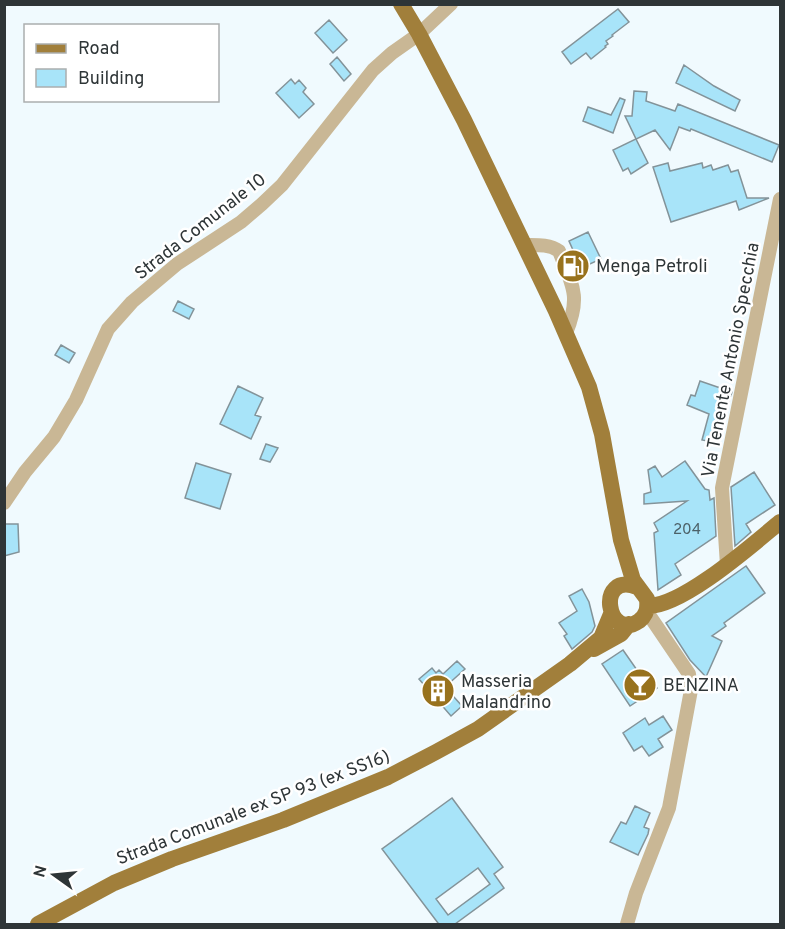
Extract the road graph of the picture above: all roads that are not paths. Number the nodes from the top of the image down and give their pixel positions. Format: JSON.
{"nodes":[{"id":1,"x":401,"y":4,"type":"edge"},
{"id":2,"x":451,"y":4,"type":"edge"},
{"id":3,"x":419,"y":34,"type":"junction"},
{"id":4,"x":780,"y":199,"type":"edge"},
{"id":5,"x":524,"y":245,"type":"junction"},
{"id":6,"x":566,"y":333,"type":"junction"},
{"id":7,"x":4,"y":502,"type":"edge"},
{"id":8,"x":780,"y":522,"type":"edge"},
{"id":9,"x":621,"y":540,"type":"junction"},
{"id":10,"x":727,"y":565,"type":"junction"},
{"id":11,"x":616,"y":589,"type":"junction"},
{"id":12,"x":644,"y":600,"type":"junction"},
{"id":13,"x":611,"y":614,"type":"junction"},
{"id":14,"x":629,"y":624,"type":"junction"},
{"id":15,"x":570,"y":663,"type":"junction"},
{"id":16,"x":38,"y":924,"type":"edge"},
{"id":17,"x":627,"y":924,"type":"edge"}],
"edges":[{"from":1,"to":3,"type":"main road"},
{"from":2,"to":3,"type":"street","name":"Strada Comunale 10"},
{"from":3,"to":5,"type":"main road"},
{"from":3,"to":7,"type":"street","name":"Strada Comunale 10"},
{"from":4,"to":10,"type":"street","name":"Via Tenente Antonio Specchia"},
{"from":5,"to":6,"type":"main road"},
{"from":5,"to":6,"type":"street"},
{"from":6,"to":9,"type":"main road"},
{"from":8,"to":10,"type":"main road"},
{"from":9,"to":11,"type":"main road"},
{"from":9,"to":12,"type":"main road"},
{"from":10,"to":12,"type":"main road"},
{"from":11,"to":12,"type":"main road"},
{"from":11,"to":13,"type":"main road"},
{"from":12,"to":14,"type":"main road"},
{"from":12,"to":17,"type":"street"},
{"from":13,"to":14,"type":"main road"},
{"from":13,"to":15,"type":"main road","name":"Strada Comunale ex SP 93 (ex SS16)"},
{"from":14,"to":15,"type":"main road","name":"Strada Comunale ex SP 93 (ex SS16)"},
{"from":15,"to":16,"type":"main road","name":"Strada Comunale ex SP 93 (ex SS16)"}]}
